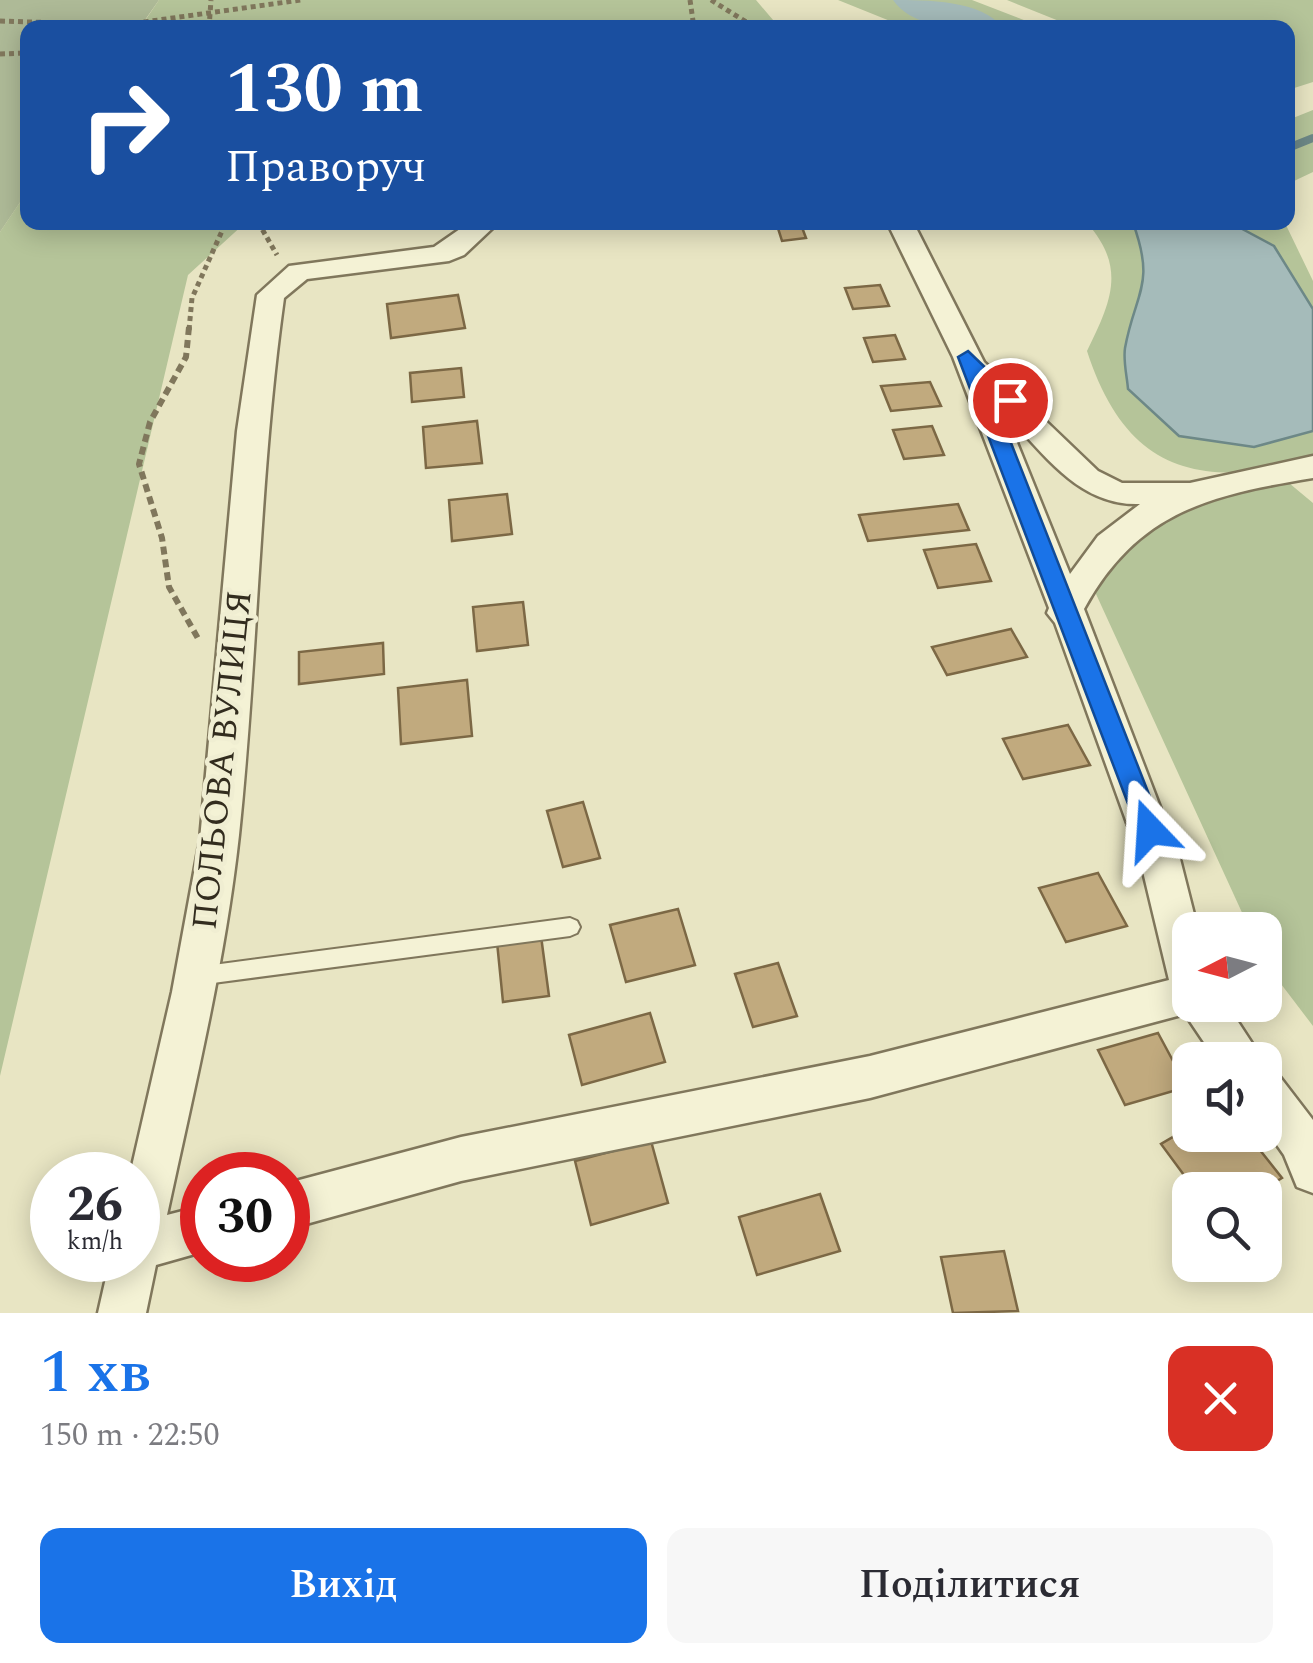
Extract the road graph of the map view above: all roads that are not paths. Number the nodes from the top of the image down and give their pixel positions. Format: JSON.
{"nodes":[{"id":1,"x":477,"y":230,"type":"edge"},
{"id":2,"x":904,"y":230,"type":"edge"},
{"id":3,"x":968,"y":357,"type":"junction"},
{"id":4,"x":1313,"y":468,"type":"edge"},
{"id":5,"x":1184,"y":492,"type":"junction"},
{"id":6,"x":1064,"y":613,"type":"junction"},
{"id":7,"x":1173,"y":912,"type":"edge"},
{"id":8,"x":570,"y":926,"type":"dead end"},
{"id":9,"x":197,"y":976,"type":"junction"},
{"id":10,"x":1172,"y":999,"type":"edge"},
{"id":11,"x":1282,"y":1115,"type":"edge"},
{"id":12,"x":158,"y":1152,"type":"edge"},
{"id":13,"x":1313,"y":1170,"type":"edge"},
{"id":14,"x":310,"y":1200,"type":"edge"},
{"id":15,"x":129,"y":1282,"type":"edge"},
{"id":16,"x":122,"y":1313,"type":"edge"}],
"edges":[{"from":1,"to":9,"type":"street","name":"ПОЛЬОВА ВУЛИЦЯ"},
{"from":2,"to":3,"type":"street"},
{"from":3,"to":5,"type":"street"},
{"from":3,"to":6,"type":"street"},
{"from":4,"to":5,"type":"street"},
{"from":5,"to":6,"type":"street"},
{"from":6,"to":7,"type":"street"},
{"from":8,"to":9,"type":"lane"},
{"from":9,"to":12,"type":"street","name":"ПОЛЬОВА ВУЛИЦЯ"},
{"from":10,"to":14,"type":"street"},
{"from":11,"to":13,"type":"street"},
{"from":15,"to":16,"type":"street"}]}
